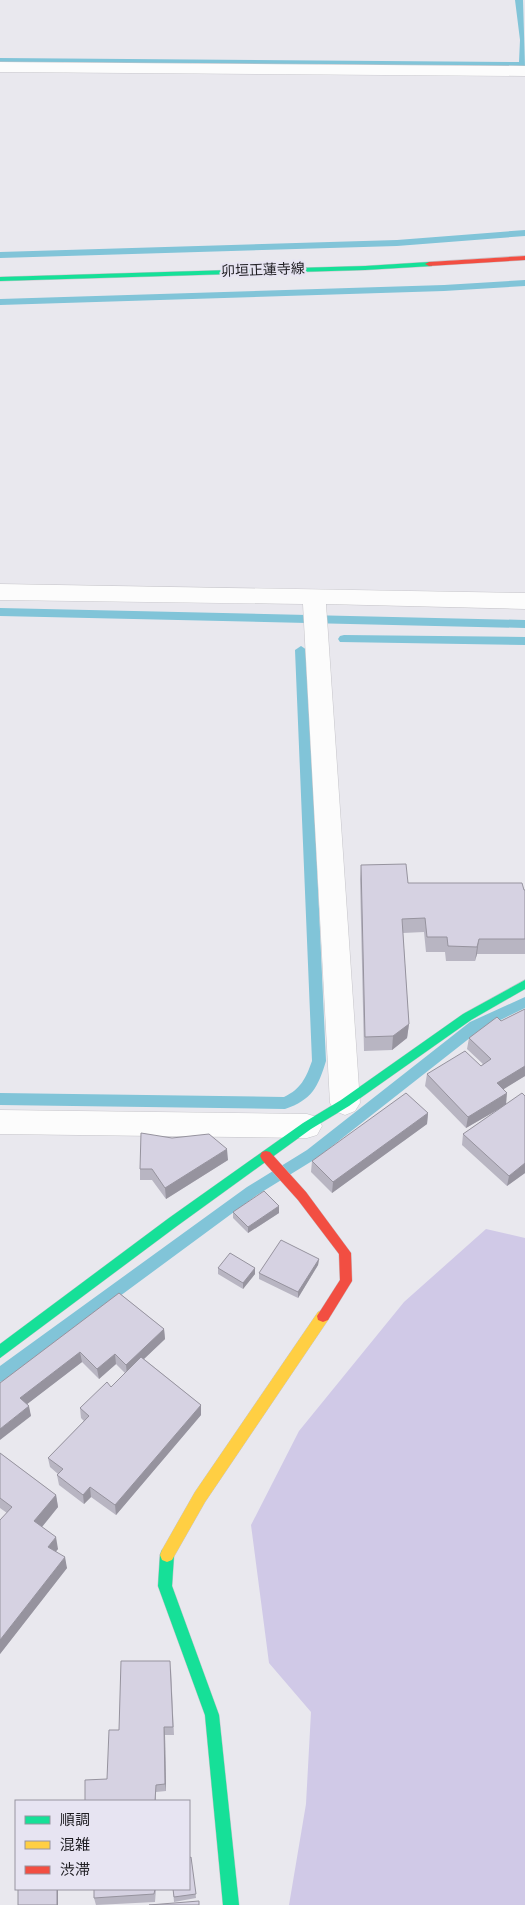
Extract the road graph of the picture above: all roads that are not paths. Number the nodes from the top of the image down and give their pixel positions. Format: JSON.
{"nodes":[{"id":1,"x":0,"y":67,"type":"edge"},
{"id":2,"x":525,"y":72,"type":"edge"},
{"id":3,"x":525,"y":258,"type":"edge"},
{"id":4,"x":0,"y":279,"type":"edge"},
{"id":5,"x":0,"y":592,"type":"edge"},
{"id":6,"x":314,"y":596,"type":"junction"},
{"id":7,"x":525,"y":601,"type":"edge"},
{"id":8,"x":525,"y":984,"type":"edge"},
{"id":9,"x":345,"y":1103,"type":"junction"},
{"id":10,"x":0,"y":1122,"type":"edge"},
{"id":11,"x":306,"y":1126,"type":"junction"},
{"id":12,"x":266,"y":1156,"type":"junction"},
{"id":13,"x":0,"y":1352,"type":"edge"},
{"id":14,"x":231,"y":1905,"type":"edge"}],
"edges":[{"from":1,"to":2,"type":"street"},
{"from":3,"to":4,"type":"street","name":"卯垣正蓮寺線"},
{"from":5,"to":6,"type":"street"},
{"from":6,"to":7,"type":"street"},
{"from":6,"to":9,"type":"street"},
{"from":8,"to":9,"type":"street"},
{"from":9,"to":11,"type":"street"},
{"from":10,"to":11,"type":"street"},
{"from":11,"to":12,"type":"street"},
{"from":12,"to":13,"type":"street"},
{"from":12,"to":14,"type":"street"}]}
